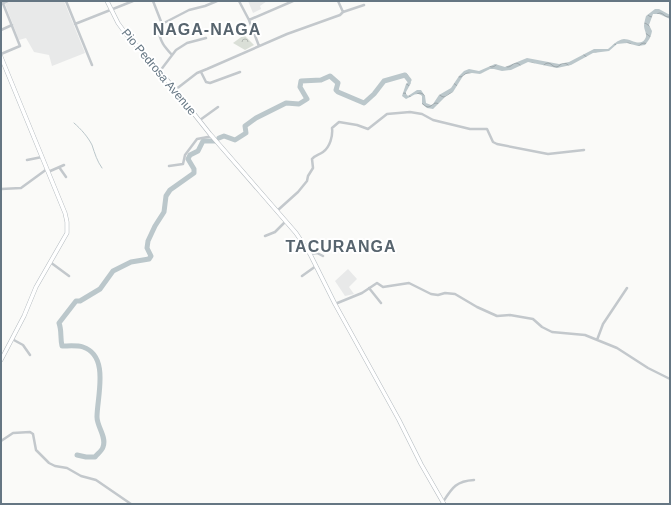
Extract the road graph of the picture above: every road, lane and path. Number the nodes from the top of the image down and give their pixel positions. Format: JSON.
{"nodes":[{"id":1,"x":8,"y":1,"type":"edge"},
{"id":2,"x":66,"y":1,"type":"edge"},
{"id":3,"x":107,"y":1,"type":"edge"},
{"id":4,"x":133,"y":1,"type":"edge"},
{"id":5,"x":153,"y":1,"type":"edge"},
{"id":6,"x":217,"y":1,"type":"edge"},
{"id":7,"x":239,"y":1,"type":"edge"},
{"id":8,"x":293,"y":1,"type":"edge"},
{"id":9,"x":338,"y":1,"type":"edge"},
{"id":10,"x":124,"y":2,"type":"edge"},
{"id":11,"x":2,"y":3,"type":"edge"},
{"id":12,"x":364,"y":5,"type":"dead end"},
{"id":13,"x":111,"y":9,"type":"junction"},
{"id":14,"x":343,"y":12,"type":"junction"},
{"id":15,"x":249,"y":20,"type":"junction"},
{"id":16,"x":75,"y":24,"type":"junction"},
{"id":17,"x":162,"y":24,"type":"junction"},
{"id":18,"x":12,"y":25,"type":"junction"},
{"id":19,"x":1,"y":30,"type":"edge"},
{"id":20,"x":206,"y":38,"type":"dead end"},
{"id":21,"x":259,"y":46,"type":"junction"},
{"id":22,"x":172,"y":55,"type":"junction"},
{"id":23,"x":1,"y":56,"type":"edge"},
{"id":24,"x":92,"y":65,"type":"dead end"},
{"id":25,"x":160,"y":71,"type":"junction"},
{"id":26,"x":201,"y":72,"type":"junction"},
{"id":27,"x":240,"y":72,"type":"dead end"},
{"id":28,"x":175,"y":91,"type":"junction"},
{"id":29,"x":218,"y":107,"type":"dead end"},
{"id":30,"x":200,"y":120,"type":"junction"},
{"id":31,"x":215,"y":138,"type":"junction"},
{"id":32,"x":584,"y":150,"type":"dead end"},
{"id":33,"x":42,"y":157,"type":"junction"},
{"id":34,"x":26,"y":160,"type":"dead end"},
{"id":35,"x":64,"y":165,"type":"dead end"},
{"id":36,"x":169,"y":166,"type":"dead end"},
{"id":37,"x":59,"y":167,"type":"junction"},
{"id":38,"x":48,"y":171,"type":"junction"},
{"id":39,"x":66,"y":177,"type":"dead end"},
{"id":40,"x":1,"y":189,"type":"edge"},
{"id":41,"x":278,"y":210,"type":"junction"},
{"id":42,"x":286,"y":221,"type":"junction"},
{"id":43,"x":265,"y":236,"type":"dead end"},
{"id":44,"x":310,"y":254,"type":"junction"},
{"id":45,"x":323,"y":256,"type":"dead end"},
{"id":46,"x":50,"y":262,"type":"junction"},
{"id":47,"x":316,"y":266,"type":"junction"},
{"id":48,"x":69,"y":276,"type":"dead end"},
{"id":49,"x":302,"y":276,"type":"dead end"},
{"id":50,"x":369,"y":288,"type":"junction"},
{"id":51,"x":627,"y":288,"type":"dead end"},
{"id":52,"x":381,"y":303,"type":"dead end"},
{"id":53,"x":335,"y":304,"type":"junction"},
{"id":54,"x":12,"y":340,"type":"junction"},
{"id":55,"x":597,"y":340,"type":"junction"},
{"id":56,"x":30,"y":355,"type":"dead end"},
{"id":57,"x":1,"y":360,"type":"edge"},
{"id":58,"x":670,"y":379,"type":"edge"},
{"id":59,"x":1,"y":441,"type":"edge"},
{"id":60,"x":474,"y":480,"type":"dead end"},
{"id":61,"x":444,"y":503,"type":"edge"},
{"id":62,"x":131,"y":504,"type":"edge"}],
"edges":[{"from":1,"to":11,"type":"street"},
{"from":2,"to":16,"type":"street"},
{"from":3,"to":13,"type":"main road","name":"Pio Pedrosa Avenue"},
{"from":4,"to":10,"type":"street"},
{"from":5,"to":17,"type":"street"},
{"from":6,"to":17,"type":"street"},
{"from":7,"to":15,"type":"street"},
{"from":8,"to":15,"type":"street"},
{"from":9,"to":14,"type":"street"},
{"from":10,"to":13,"type":"street"},
{"from":11,"to":18,"type":"street"},
{"from":12,"to":14,"type":"street"},
{"from":13,"to":16,"type":"street"},
{"from":13,"to":25,"type":"main road","name":"Pio Pedrosa Avenue"},
{"from":14,"to":21,"type":"street"},
{"from":15,"to":21,"type":"street"},
{"from":16,"to":24,"type":"street"},
{"from":17,"to":22,"type":"street"},
{"from":18,"to":19,"type":"street"},
{"from":18,"to":23,"type":"street"},
{"from":20,"to":22,"type":"street"},
{"from":21,"to":26,"type":"street"},
{"from":22,"to":25,"type":"street"},
{"from":23,"to":33,"type":"main road"},
{"from":25,"to":28,"type":"main road","name":"Pio Pedrosa Avenue"},
{"from":26,"to":27,"type":"street"},
{"from":26,"to":28,"type":"street"},
{"from":28,"to":30,"type":"main road","name":"Pio Pedrosa Avenue"},
{"from":29,"to":30,"type":"street"},
{"from":30,"to":31,"type":"main road","name":"Pio Pedrosa Avenue"},
{"from":31,"to":36,"type":"street"},
{"from":31,"to":41,"type":"main road","name":"Pio Pedrosa Avenue"},
{"from":32,"to":41,"type":"street"},
{"from":33,"to":34,"type":"street"},
{"from":33,"to":38,"type":"main road"},
{"from":35,"to":37,"type":"street"},
{"from":37,"to":38,"type":"street"},
{"from":37,"to":39,"type":"street"},
{"from":38,"to":40,"type":"street"},
{"from":38,"to":46,"type":"main road"},
{"from":41,"to":42,"type":"main road","name":"Pio Pedrosa Avenue"},
{"from":42,"to":43,"type":"street"},
{"from":42,"to":44,"type":"main road","name":"Pio Pedrosa Avenue"},
{"from":44,"to":45,"type":"street"},
{"from":44,"to":47,"type":"main road","name":"Pio Pedrosa Avenue"},
{"from":46,"to":48,"type":"street"},
{"from":46,"to":54,"type":"main road"},
{"from":47,"to":49,"type":"street"},
{"from":47,"to":53,"type":"main road","name":"Pio Pedrosa Avenue"},
{"from":50,"to":52,"type":"street"},
{"from":50,"to":53,"type":"street"},
{"from":50,"to":55,"type":"street"},
{"from":51,"to":55,"type":"street"},
{"from":53,"to":61,"type":"main road","name":"Pio Pedrosa Avenue"},
{"from":54,"to":56,"type":"street"},
{"from":54,"to":57,"type":"main road"},
{"from":55,"to":58,"type":"street"},
{"from":59,"to":62,"type":"street"},
{"from":60,"to":61,"type":"street"}]}
